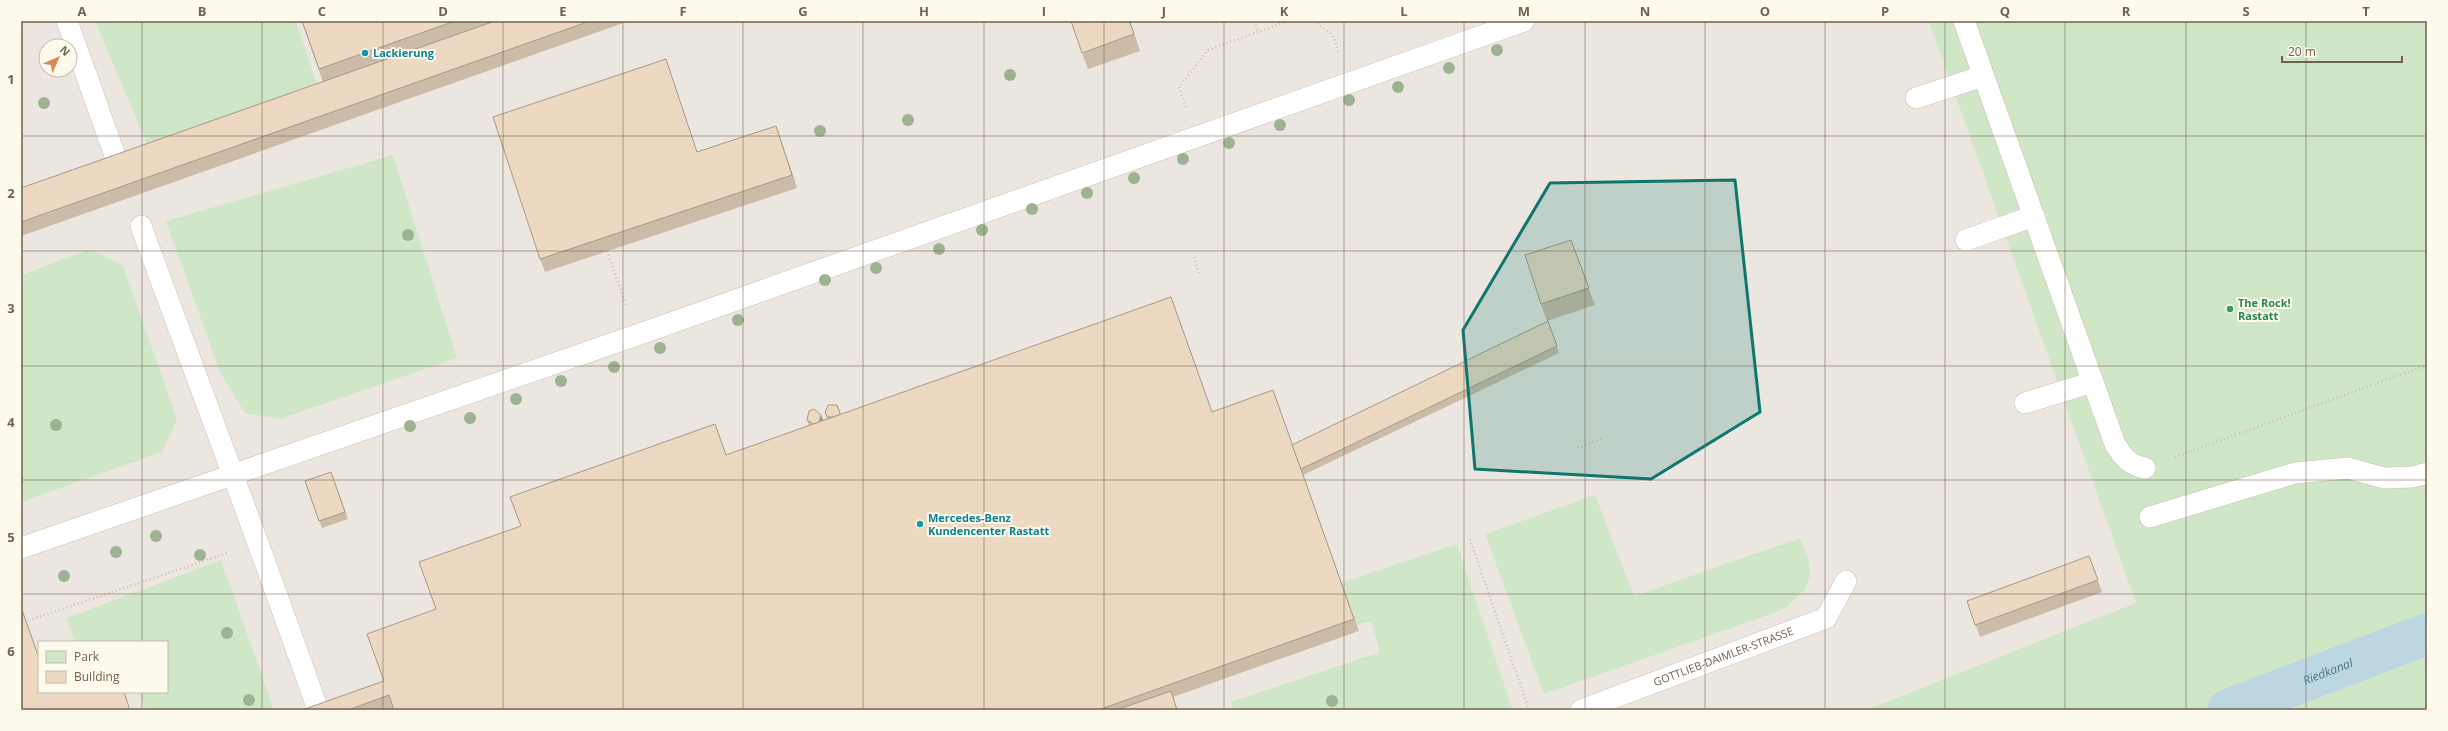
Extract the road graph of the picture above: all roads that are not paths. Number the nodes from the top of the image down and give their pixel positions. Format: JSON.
{"nodes":[{"id":1,"x":67,"y":21,"type":"edge"},
{"id":2,"x":1524,"y":21,"type":"edge"},
{"id":3,"x":1964,"y":21,"type":"edge"},
{"id":4,"x":1983,"y":76,"type":"junction"},
{"id":5,"x":1916,"y":98,"type":"dead end"},
{"id":6,"x":129,"y":193,"type":"edge"},
{"id":7,"x":2034,"y":216,"type":"junction"},
{"id":8,"x":141,"y":226,"type":"dead end"},
{"id":9,"x":1966,"y":240,"type":"dead end"},
{"id":10,"x":2093,"y":382,"type":"junction"},
{"id":11,"x":2025,"y":403,"type":"dead end"},
{"id":12,"x":2145,"y":468,"type":"road end"},
{"id":13,"x":2427,"y":473,"type":"edge"},
{"id":14,"x":232,"y":475,"type":"junction"},
{"id":15,"x":2150,"y":517,"type":"dead end"},
{"id":16,"x":21,"y":548,"type":"edge"},
{"id":17,"x":1846,"y":581,"type":"dead end"},
{"id":18,"x":318,"y":710,"type":"edge"},
{"id":19,"x":1581,"y":710,"type":"edge"}],
"edges":[{"from":1,"to":6,"type":"lane"},
{"from":2,"to":14,"type":"lane"},
{"from":3,"to":4,"type":"lane"},
{"from":4,"to":5,"type":"lane"},
{"from":4,"to":7,"type":"lane"},
{"from":7,"to":9,"type":"lane"},
{"from":7,"to":10,"type":"lane"},
{"from":8,"to":14,"type":"lane"},
{"from":10,"to":11,"type":"lane"},
{"from":10,"to":12,"type":"lane"},
{"from":13,"to":15,"type":"lane"},
{"from":14,"to":16,"type":"lane"},
{"from":14,"to":18,"type":"lane"},
{"from":17,"to":19,"type":"lane","name":"GOTTLIEB-DAIMLER-STRASSE"}]}
